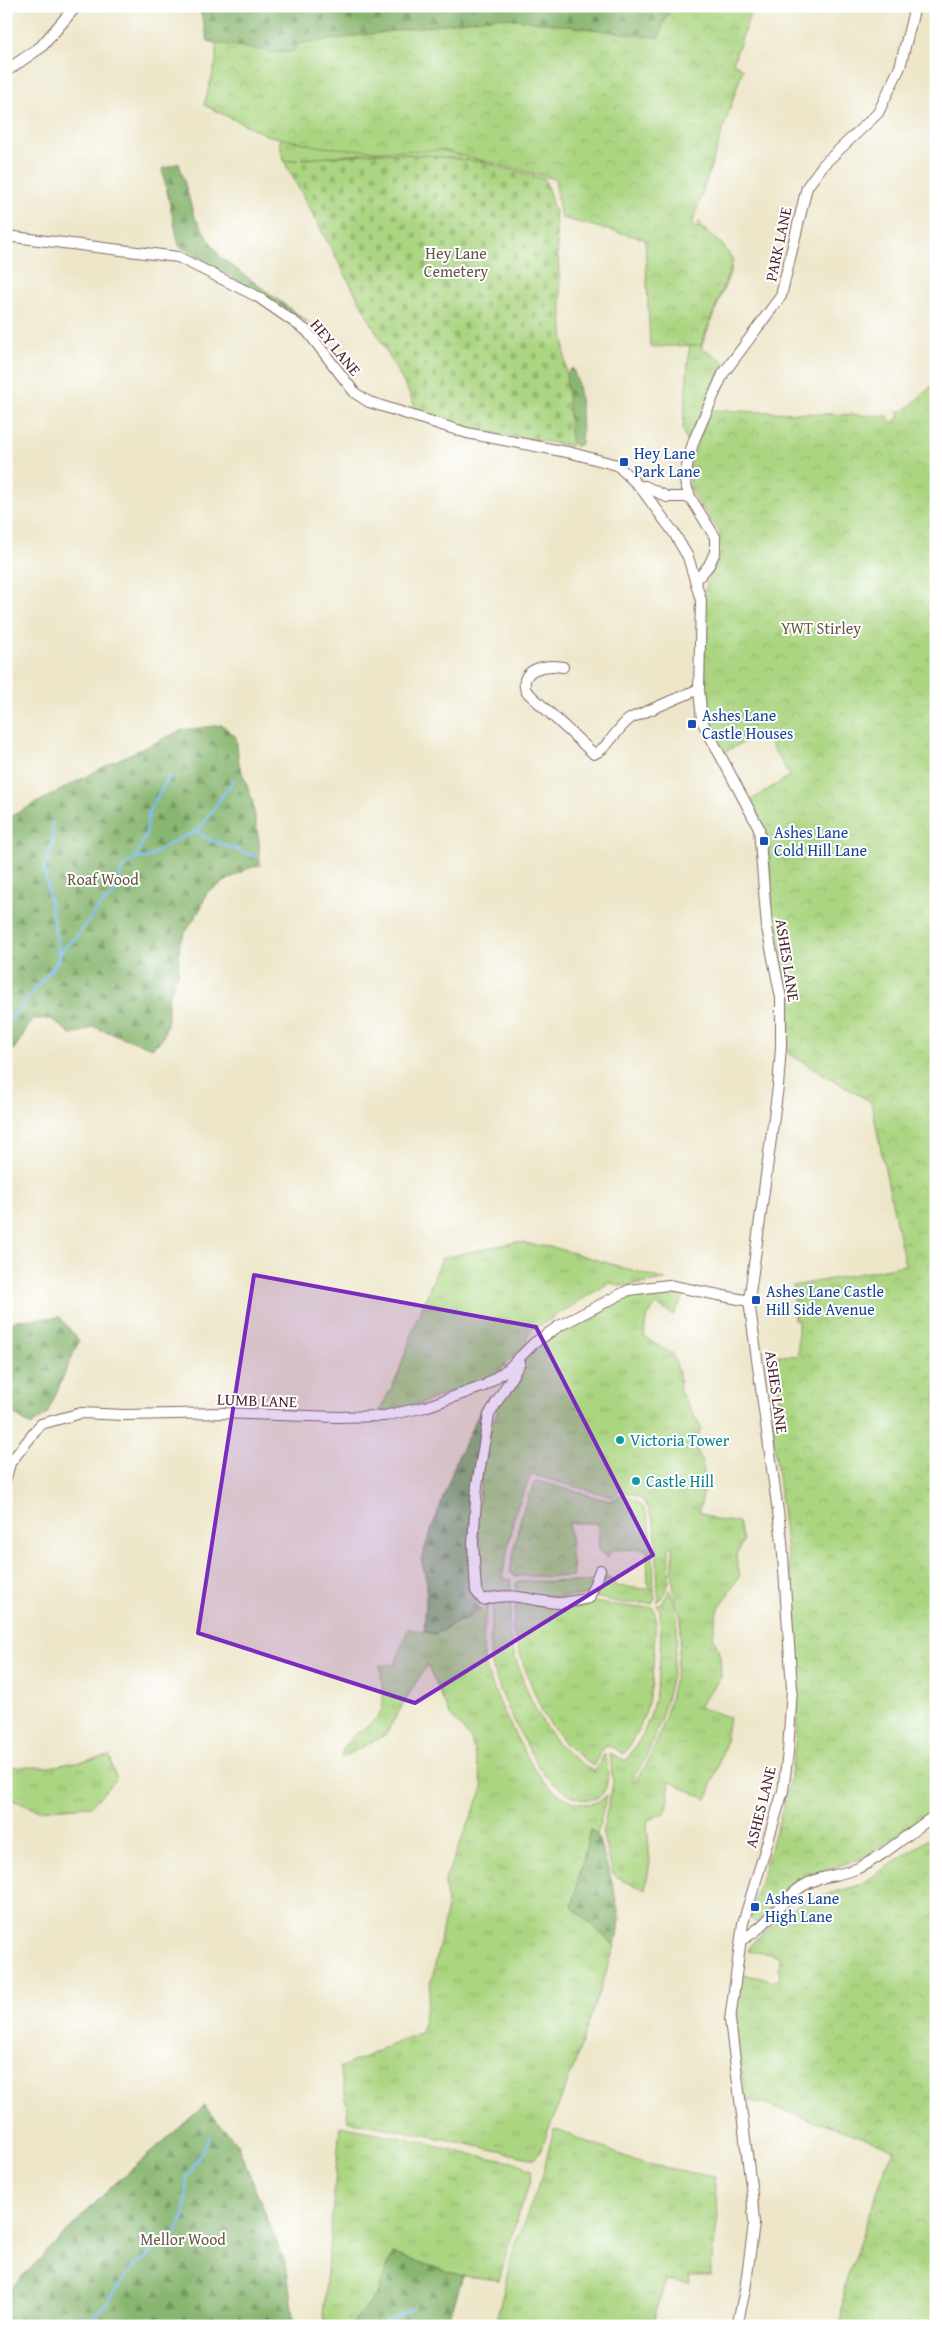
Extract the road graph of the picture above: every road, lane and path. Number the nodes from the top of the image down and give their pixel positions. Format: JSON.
{"nodes":[{"id":1,"x":76,"y":6,"type":"edge"},
{"id":2,"x":915,"y":6,"type":"edge"},
{"id":3,"x":6,"y":71,"type":"edge"},
{"id":4,"x":6,"y":236,"type":"edge"},
{"id":5,"x":640,"y":487,"type":"junction"},
{"id":6,"x":690,"y":497,"type":"junction"},
{"id":7,"x":695,"y":578,"type":"junction"},
{"id":8,"x":563,"y":667,"type":"dead end"},
{"id":9,"x":699,"y":689,"type":"junction"},
{"id":10,"x":750,"y":1301,"type":"junction"},
{"id":11,"x":522,"y":1355,"type":"junction"},
{"id":12,"x":6,"y":1478,"type":"edge"},
{"id":13,"x":600,"y":1570,"type":"dead end"},
{"id":14,"x":936,"y":1816,"type":"edge"},
{"id":15,"x":741,"y":1940,"type":"junction"},
{"id":16,"x":737,"y":2326,"type":"edge"}],
"edges":[{"from":1,"to":3,"type":"street"},
{"from":2,"to":6,"type":"street","name":"PARK LANE"},
{"from":4,"to":5,"type":"street","name":"HEY LANE"},
{"from":5,"to":6,"type":"street"},
{"from":5,"to":7,"type":"street","name":"ASHES LANE"},
{"from":6,"to":7,"type":"street","name":"PARK LANE"},
{"from":7,"to":9,"type":"street","name":"ASHES LANE"},
{"from":8,"to":9,"type":"street"},
{"from":9,"to":10,"type":"street","name":"ASHES LANE"},
{"from":10,"to":11,"type":"street","name":"LUMB LANE"},
{"from":10,"to":15,"type":"street","name":"ASHES LANE"},
{"from":11,"to":12,"type":"street","name":"LUMB LANE"},
{"from":11,"to":13,"type":"street"},
{"from":14,"to":15,"type":"street"},
{"from":15,"to":16,"type":"street","name":"ASHES LANE"}]}
